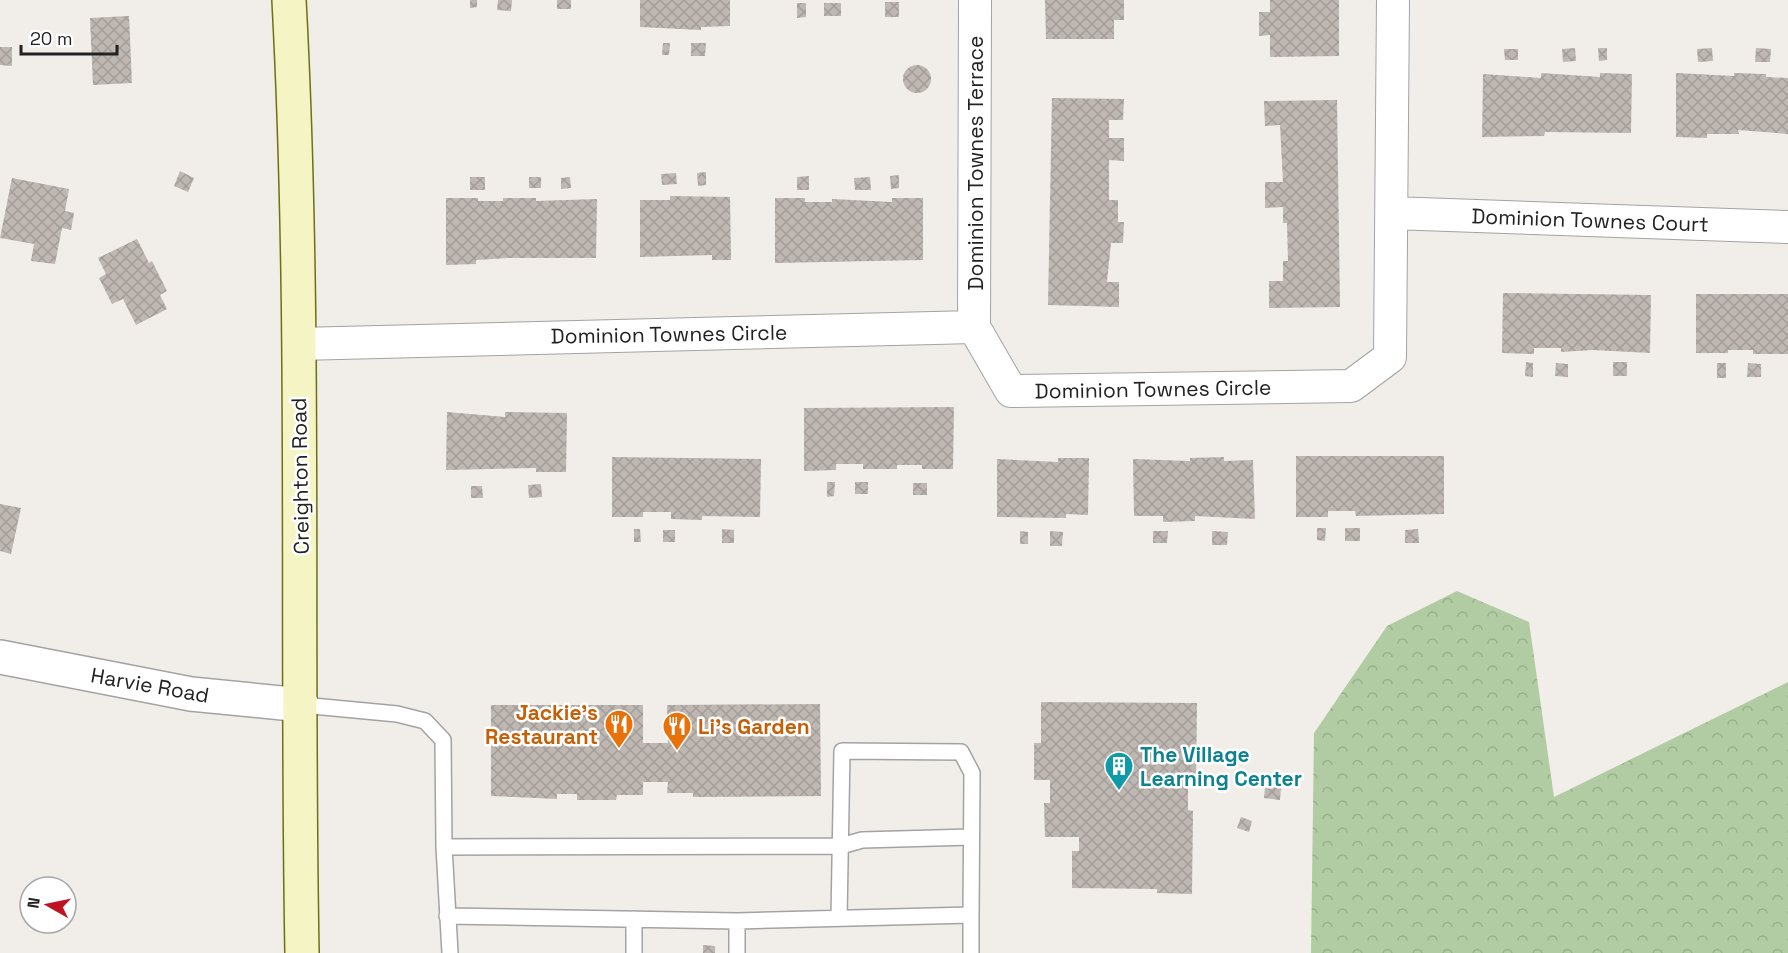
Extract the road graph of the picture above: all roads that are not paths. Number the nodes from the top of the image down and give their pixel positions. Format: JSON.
{"nodes":[{"id":1,"x":289,"y":0,"type":"edge"},
{"id":2,"x":975,"y":0,"type":"edge"},
{"id":3,"x":1393,"y":0,"type":"edge"},
{"id":4,"x":1392,"y":213,"type":"junction"},
{"id":5,"x":1788,"y":227,"type":"edge"},
{"id":6,"x":974,"y":327,"type":"junction"},
{"id":7,"x":299,"y":344,"type":"junction"},
{"id":8,"x":0,"y":657,"type":"edge"},
{"id":9,"x":302,"y":705,"type":"junction"},
{"id":10,"x":971,"y":837,"type":"junction"},
{"id":11,"x":841,"y":846,"type":"junction"},
{"id":12,"x":444,"y":847,"type":"junction"},
{"id":13,"x":970,"y":915,"type":"junction"},
{"id":14,"x":447,"y":916,"type":"junction"},
{"id":15,"x":839,"y":918,"type":"junction"},
{"id":16,"x":634,"y":920,"type":"junction"},
{"id":17,"x":738,"y":921,"type":"junction"},
{"id":18,"x":302,"y":953,"type":"edge"},
{"id":19,"x":450,"y":953,"type":"edge"},
{"id":20,"x":634,"y":953,"type":"edge"},
{"id":21,"x":737,"y":953,"type":"edge"},
{"id":22,"x":971,"y":953,"type":"edge"}],
"edges":[{"from":1,"to":7,"type":"main road","name":"Creighton Road"},
{"from":2,"to":6,"type":"street","name":"Dominion Townes Terrace"},
{"from":3,"to":4,"type":"street","name":"Dominion Townes Circle"},
{"from":4,"to":5,"type":"street","name":"Dominion Townes Court"},
{"from":4,"to":6,"type":"street","name":"Dominion Townes Circle"},
{"from":6,"to":7,"type":"street","name":"Dominion Townes Circle"},
{"from":7,"to":9,"type":"main road","name":"Creighton Road"},
{"from":8,"to":9,"type":"street","name":"Harvie Road"},
{"from":9,"to":12,"type":"lane"},
{"from":9,"to":18,"type":"main road","name":"Creighton Road"},
{"from":10,"to":11,"type":"lane"},
{"from":10,"to":11,"type":"lane"},
{"from":10,"to":13,"type":"lane"},
{"from":11,"to":12,"type":"lane"},
{"from":11,"to":15,"type":"lane"},
{"from":12,"to":14,"type":"lane"},
{"from":13,"to":15,"type":"lane"},
{"from":13,"to":22,"type":"lane"},
{"from":14,"to":16,"type":"lane"},
{"from":14,"to":19,"type":"lane"},
{"from":15,"to":17,"type":"lane"},
{"from":16,"to":17,"type":"lane"},
{"from":16,"to":20,"type":"lane"},
{"from":17,"to":21,"type":"lane"}]}
